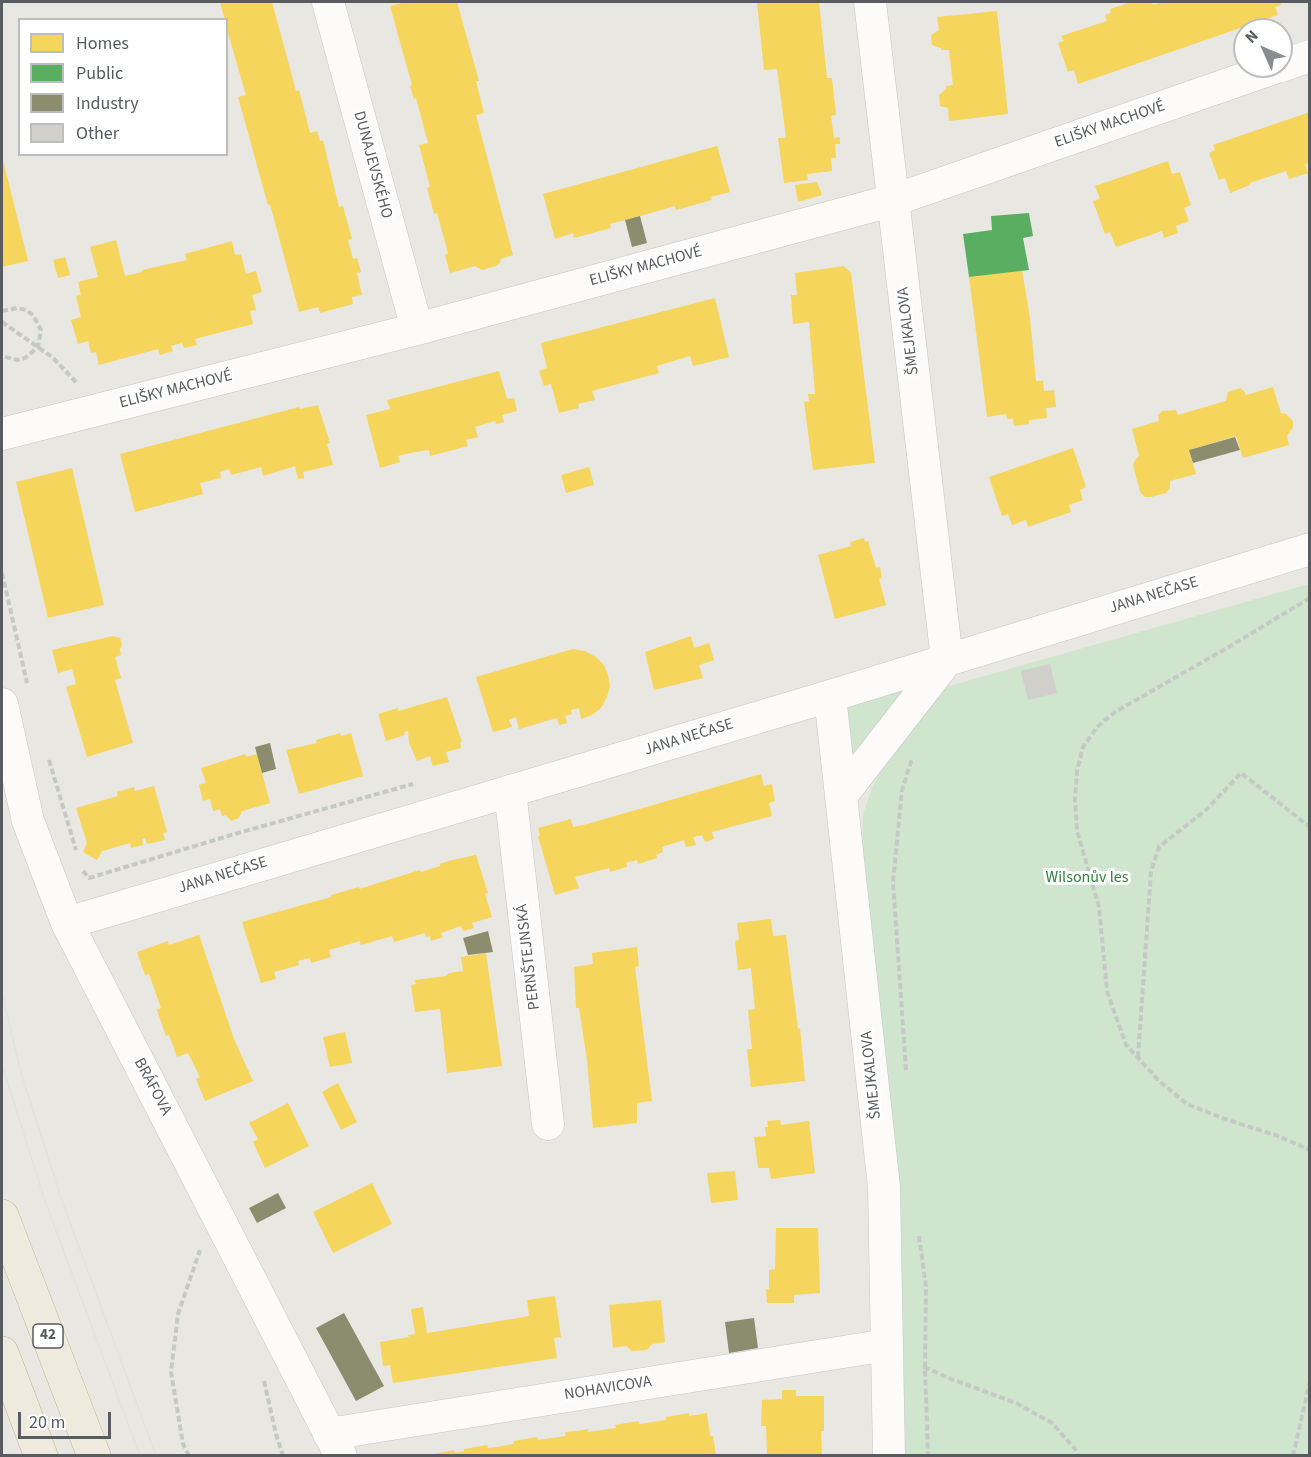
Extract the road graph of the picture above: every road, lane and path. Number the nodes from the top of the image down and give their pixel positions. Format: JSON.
{"nodes":[{"id":1,"x":328,"y":2,"type":"edge"},
{"id":2,"x":870,"y":2,"type":"edge"},
{"id":3,"x":1310,"y":56,"type":"edge"},
{"id":4,"x":1293,"y":62,"type":"edge"},
{"id":5,"x":1246,"y":78,"type":"edge"},
{"id":6,"x":894,"y":200,"type":"junction"},
{"id":7,"x":2,"y":311,"type":"edge"},
{"id":8,"x":2,"y":322,"type":"edge"},
{"id":9,"x":417,"y":329,"type":"junction"},
{"id":10,"x":38,"y":347,"type":"junction"},
{"id":11,"x":2,"y":356,"type":"edge"},
{"id":12,"x":76,"y":383,"type":"dead end"},
{"id":13,"x":2,"y":434,"type":"edge"},
{"id":14,"x":1310,"y":549,"type":"edge"},
{"id":15,"x":1310,"y":598,"type":"edge"},
{"id":16,"x":947,"y":660,"type":"junction"},
{"id":17,"x":830,"y":696,"type":"junction"},
{"id":18,"x":2,"y":704,"type":"edge"},
{"id":19,"x":915,"y":750,"type":"dead end"},
{"id":20,"x":418,"y":783,"type":"dead end"},
{"id":21,"x":510,"y":791,"type":"junction"},
{"id":22,"x":841,"y":796,"type":"junction"},
{"id":23,"x":1310,"y":827,"type":"edge"},
{"id":24,"x":81,"y":869,"type":"dead end"},
{"id":25,"x":67,"y":923,"type":"junction"},
{"id":26,"x":1138,"y":1058,"type":"junction"},
{"id":27,"x":906,"y":1075,"type":"dead end"},
{"id":28,"x":548,"y":1124,"type":"dead end"},
{"id":29,"x":1310,"y":1150,"type":"edge"},
{"id":30,"x":2,"y":1216,"type":"edge"},
{"id":31,"x":919,"y":1232,"type":"dead end"},
{"id":32,"x":201,"y":1246,"type":"dead end"},
{"id":33,"x":886,"y":1345,"type":"junction"},
{"id":34,"x":2,"y":1353,"type":"edge"},
{"id":35,"x":925,"y":1367,"type":"junction"},
{"id":36,"x":1310,"y":1381,"type":"edge"},
{"id":37,"x":335,"y":1445,"type":"edge"},
{"id":38,"x":41,"y":1455,"type":"edge"},
{"id":39,"x":94,"y":1455,"type":"edge"},
{"id":40,"x":189,"y":1455,"type":"edge"},
{"id":41,"x":889,"y":1455,"type":"edge"},
{"id":42,"x":928,"y":1455,"type":"edge"},
{"id":43,"x":1078,"y":1455,"type":"edge"},
{"id":44,"x":1293,"y":1455,"type":"edge"}],
"edges":[{"from":1,"to":9,"type":"street","name":"DUNAJEVSKÉHO"},
{"from":2,"to":6,"type":"street","name":"ŠMEJKALOVA"},
{"from":3,"to":4,"type":"street","name":"ELIŠKY MACHOVÉ"},
{"from":5,"to":6,"type":"street","name":"ELIŠKY MACHOVÉ"},
{"from":6,"to":9,"type":"street","name":"ELIŠKY MACHOVÉ"},
{"from":6,"to":16,"type":"street","name":"ŠMEJKALOVA"},
{"from":7,"to":10,"type":"path"},
{"from":8,"to":10,"type":"path"},
{"from":9,"to":13,"type":"street","name":"ELIŠKY MACHOVÉ"},
{"from":10,"to":11,"type":"path"},
{"from":10,"to":12,"type":"path"},
{"from":14,"to":16,"type":"street","name":"JANA NEČASE"},
{"from":15,"to":26,"type":"path"},
{"from":16,"to":17,"type":"street","name":"JANA NEČASE"},
{"from":16,"to":22,"type":"street"},
{"from":17,"to":21,"type":"street","name":"JANA NEČASE"},
{"from":17,"to":22,"type":"street","name":"ŠMEJKALOVA"},
{"from":18,"to":25,"type":"street","name":"BRÁFOVA"},
{"from":19,"to":27,"type":"path"},
{"from":20,"to":24,"type":"path"},
{"from":21,"to":25,"type":"street","name":"JANA NEČASE"},
{"from":21,"to":28,"type":"street","name":"PERNŠTEJNSKÁ"},
{"from":22,"to":33,"type":"street","name":"ŠMEJKALOVA"},
{"from":23,"to":26,"type":"path"},
{"from":25,"to":37,"type":"street","name":"BRÁFOVA"},
{"from":26,"to":29,"type":"path"},
{"from":30,"to":39,"type":"highway","number":"42"},
{"from":31,"to":35,"type":"path"},
{"from":32,"to":40,"type":"path"},
{"from":33,"to":35,"type":"path"},
{"from":33,"to":37,"type":"street","name":"NOHAVICOVA"},
{"from":33,"to":41,"type":"street","name":"ŠMEJKALOVA"},
{"from":34,"to":38,"type":"highway"},
{"from":35,"to":42,"type":"path"},
{"from":35,"to":43,"type":"path"},
{"from":36,"to":44,"type":"path"}]}
